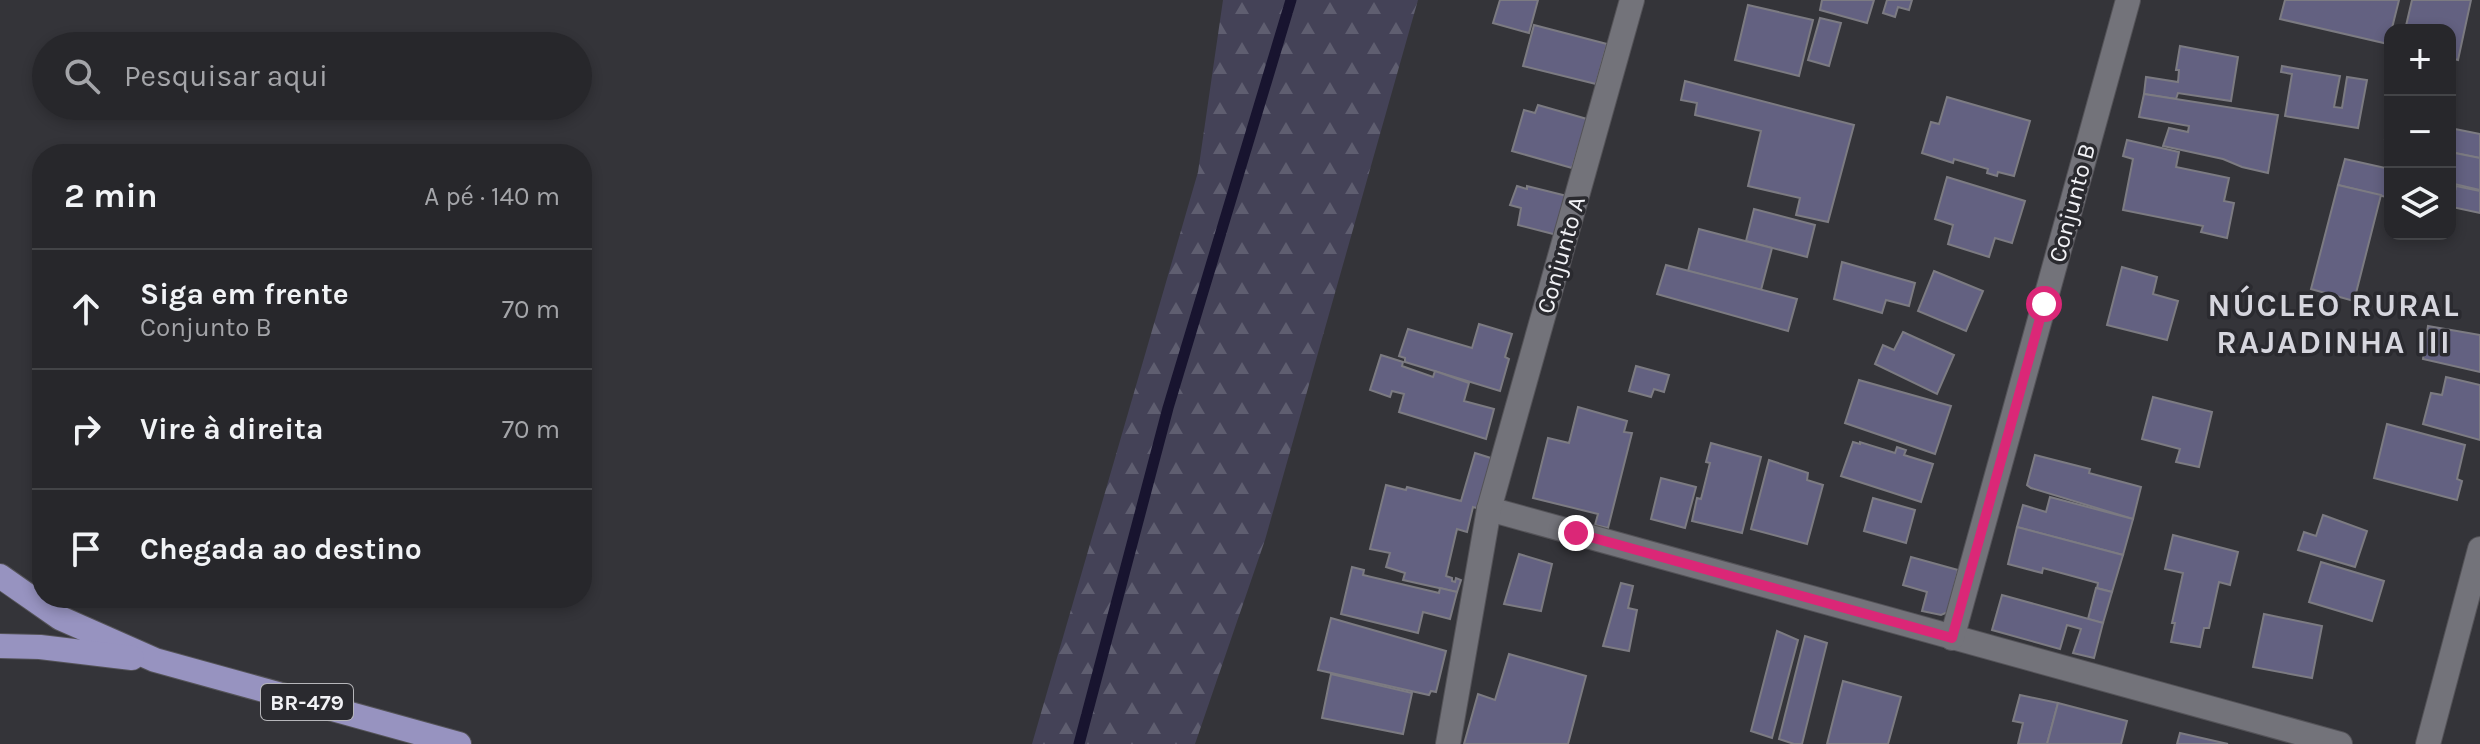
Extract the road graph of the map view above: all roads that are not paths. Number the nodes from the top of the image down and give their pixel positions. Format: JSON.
{"nodes":[{"id":1,"x":1632,"y":0,"type":"edge"},
{"id":2,"x":2128,"y":0,"type":"edge"},
{"id":3,"x":1489,"y":509,"type":"junction"},
{"id":4,"x":2480,"y":549,"type":"edge"},
{"id":5,"x":0,"y":576,"type":"edge"},
{"id":6,"x":32,"y":598,"type":"edge"},
{"id":7,"x":46,"y":608,"type":"edge"},
{"id":8,"x":1952,"y":638,"type":"junction"},
{"id":9,"x":0,"y":646,"type":"edge"},
{"id":10,"x":155,"y":660,"type":"junction"},
{"id":11,"x":459,"y":744,"type":"edge"},
{"id":12,"x":1448,"y":744,"type":"edge"},
{"id":13,"x":2340,"y":744,"type":"edge"},
{"id":14,"x":2428,"y":744,"type":"edge"}],
"edges":[{"from":1,"to":3,"type":"street","name":"Conjunto A"},
{"from":2,"to":8,"type":"street","name":"Conjunto B"},
{"from":3,"to":8,"type":"street"},
{"from":3,"to":12,"type":"street","name":"Conjunto A"},
{"from":4,"to":14,"type":"street"},
{"from":5,"to":6,"type":"main road","number":"BR-479"},
{"from":7,"to":10,"type":"main road","number":"BR-479"},
{"from":8,"to":13,"type":"street"},
{"from":9,"to":10,"type":"main road","number":"BR-479"},
{"from":10,"to":11,"type":"main road","number":"BR-479"}]}
